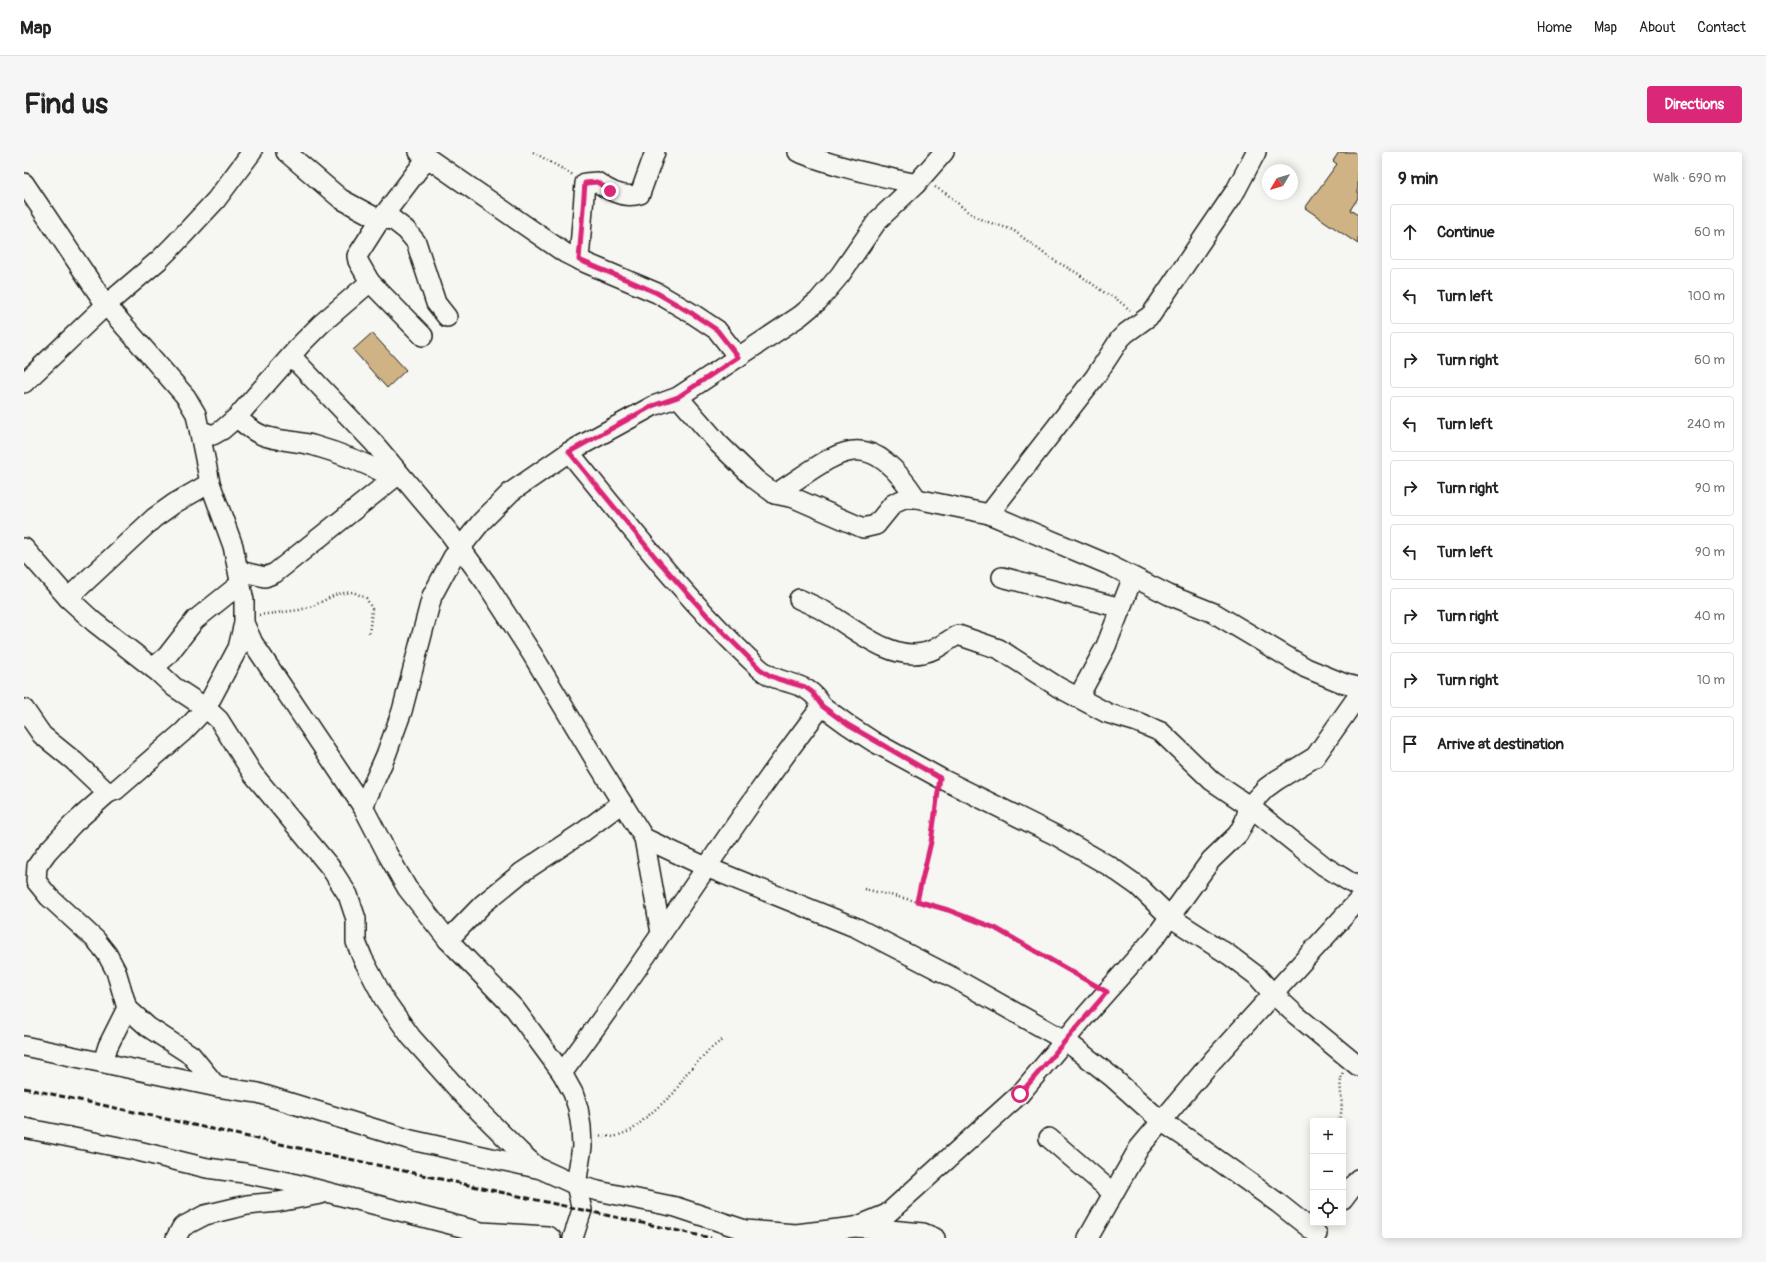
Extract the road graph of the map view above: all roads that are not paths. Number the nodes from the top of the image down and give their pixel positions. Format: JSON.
{"nodes":[{"id":1,"x":252,"y":152,"type":"edge"},
{"id":2,"x":286,"y":152,"type":"edge"},
{"id":3,"x":655,"y":152,"type":"edge"},
{"id":4,"x":798,"y":152,"type":"edge"},
{"id":5,"x":944,"y":152,"type":"edge"},
{"id":6,"x":1256,"y":152,"type":"edge"},
{"id":7,"x":423,"y":155,"type":"edge"},
{"id":8,"x":918,"y":182,"type":"junction"},
{"id":9,"x":24,"y":183,"type":"edge"},
{"id":10,"x":380,"y":220,"type":"junction"},
{"id":11,"x":579,"y":260,"type":"junction"},
{"id":12,"x":370,"y":282,"type":"junction"},
{"id":13,"x":106,"y":305,"type":"junction"},
{"id":14,"x":446,"y":317,"type":"dead end"},
{"id":15,"x":423,"y":336,"type":"dead end"},
{"id":16,"x":291,"y":356,"type":"junction"},
{"id":17,"x":738,"y":357,"type":"junction"},
{"id":18,"x":24,"y":383,"type":"edge"},
{"id":19,"x":678,"y":397,"type":"junction"},
{"id":20,"x":237,"y":417,"type":"junction"},
{"id":21,"x":201,"y":431,"type":"junction"},
{"id":22,"x":569,"y":452,"type":"junction"},
{"id":23,"x":396,"y":476,"type":"junction"},
{"id":24,"x":210,"y":483,"type":"junction"},
{"id":25,"x":776,"y":494,"type":"junction"},
{"id":26,"x":917,"y":499,"type":"junction"},
{"id":27,"x":989,"y":514,"type":"junction"},
{"id":28,"x":461,"y":547,"type":"junction"},
{"id":29,"x":24,"y":548,"type":"edge"},
{"id":30,"x":1002,"y":577,"type":"dead end"},
{"id":31,"x":1133,"y":577,"type":"junction"},
{"id":32,"x":239,"y":578,"type":"junction"},
{"id":33,"x":68,"y":598,"type":"junction"},
{"id":34,"x":799,"y":599,"type":"dead end"},
{"id":35,"x":1121,"y":608,"type":"junction"},
{"id":36,"x":244,"y":620,"type":"junction"},
{"id":37,"x":153,"y":668,"type":"junction"},
{"id":38,"x":1358,"y":687,"type":"edge"},
{"id":39,"x":1358,"y":696,"type":"edge"},
{"id":40,"x":1078,"y":698,"type":"junction"},
{"id":41,"x":822,"y":706,"type":"junction"},
{"id":42,"x":206,"y":708,"type":"junction"},
{"id":43,"x":24,"y":710,"type":"edge"},
{"id":44,"x":108,"y":793,"type":"junction"},
{"id":45,"x":622,"y":803,"type":"junction"},
{"id":46,"x":1249,"y":806,"type":"junction"},
{"id":47,"x":363,"y":807,"type":"junction"},
{"id":48,"x":644,"y":838,"type":"junction"},
{"id":49,"x":706,"y":867,"type":"junction"},
{"id":50,"x":1358,"y":887,"type":"edge"},
{"id":51,"x":1358,"y":901,"type":"edge"},
{"id":52,"x":1170,"y":917,"type":"junction"},
{"id":53,"x":661,"y":933,"type":"junction"},
{"id":54,"x":448,"y":940,"type":"junction"},
{"id":55,"x":1272,"y":994,"type":"junction"},
{"id":56,"x":127,"y":1008,"type":"junction"},
{"id":57,"x":1066,"y":1041,"type":"junction"},
{"id":58,"x":24,"y":1046,"type":"edge"},
{"id":59,"x":103,"y":1062,"type":"junction"},
{"id":60,"x":1354,"y":1063,"type":"edge"},
{"id":61,"x":562,"y":1073,"type":"junction"},
{"id":62,"x":217,"y":1087,"type":"junction"},
{"id":63,"x":1161,"y":1121,"type":"junction"},
{"id":64,"x":24,"y":1128,"type":"edge"},
{"id":65,"x":1049,"y":1138,"type":"dead end"},
{"id":66,"x":541,"y":1170,"type":"junction"},
{"id":67,"x":1358,"y":1179,"type":"edge"},
{"id":68,"x":576,"y":1185,"type":"junction"},
{"id":69,"x":326,"y":1193,"type":"junction"},
{"id":70,"x":1114,"y":1193,"type":"junction"},
{"id":71,"x":1346,"y":1195,"type":"edge"},
{"id":72,"x":855,"y":1227,"type":"junction"},
{"id":73,"x":1318,"y":1232,"type":"edge"},
{"id":74,"x":480,"y":1235,"type":"edge"},
{"id":75,"x":176,"y":1238,"type":"edge"},
{"id":76,"x":551,"y":1238,"type":"edge"},
{"id":77,"x":573,"y":1238,"type":"edge"},
{"id":78,"x":935,"y":1238,"type":"edge"},
{"id":79,"x":1088,"y":1238,"type":"edge"}],
"edges":[{"from":1,"to":13,"type":"street"},
{"from":2,"to":10,"type":"street"},
{"from":3,"to":11,"type":"street"},
{"from":4,"to":8,"type":"street"},
{"from":5,"to":8,"type":"street"},
{"from":6,"to":27,"type":"street"},
{"from":7,"to":10,"type":"street"},
{"from":7,"to":11,"type":"street"},
{"from":8,"to":17,"type":"street"},
{"from":9,"to":13,"type":"street"},
{"from":10,"to":12,"type":"street"},
{"from":10,"to":14,"type":"street"},
{"from":11,"to":17,"type":"street"},
{"from":12,"to":15,"type":"street"},
{"from":12,"to":16,"type":"street"},
{"from":13,"to":18,"type":"street"},
{"from":13,"to":21,"type":"street"},
{"from":16,"to":20,"type":"street"},
{"from":16,"to":23,"type":"street"},
{"from":17,"to":19,"type":"street"},
{"from":19,"to":22,"type":"street"},
{"from":19,"to":25,"type":"street"},
{"from":20,"to":21,"type":"street"},
{"from":20,"to":23,"type":"street"},
{"from":21,"to":24,"type":"street"},
{"from":22,"to":28,"type":"street"},
{"from":22,"to":41,"type":"street"},
{"from":23,"to":28,"type":"street"},
{"from":23,"to":32,"type":"street"},
{"from":24,"to":32,"type":"street"},
{"from":24,"to":33,"type":"street"},
{"from":25,"to":26,"type":"street"},
{"from":25,"to":26,"type":"street"},
{"from":26,"to":27,"type":"street"},
{"from":27,"to":31,"type":"street"},
{"from":28,"to":45,"type":"street"},
{"from":28,"to":47,"type":"street"},
{"from":29,"to":33,"type":"street"},
{"from":30,"to":35,"type":"street"},
{"from":31,"to":35,"type":"street"},
{"from":31,"to":38,"type":"street"},
{"from":32,"to":36,"type":"street"},
{"from":32,"to":37,"type":"street"},
{"from":33,"to":37,"type":"street"},
{"from":34,"to":40,"type":"street"},
{"from":35,"to":40,"type":"street"},
{"from":36,"to":42,"type":"street"},
{"from":36,"to":47,"type":"street"},
{"from":37,"to":42,"type":"street"},
{"from":39,"to":46,"type":"street"},
{"from":40,"to":46,"type":"street"},
{"from":41,"to":49,"type":"street"},
{"from":41,"to":52,"type":"street"},
{"from":42,"to":44,"type":"street"},
{"from":42,"to":66,"type":"street"},
{"from":43,"to":44,"type":"street"},
{"from":44,"to":56,"type":"street"},
{"from":45,"to":48,"type":"street"},
{"from":45,"to":54,"type":"street"},
{"from":46,"to":50,"type":"street"},
{"from":46,"to":52,"type":"street"},
{"from":47,"to":54,"type":"street"},
{"from":48,"to":49,"type":"street"},
{"from":48,"to":53,"type":"street"},
{"from":49,"to":53,"type":"street"},
{"from":49,"to":57,"type":"street"},
{"from":51,"to":55,"type":"street"},
{"from":52,"to":55,"type":"street"},
{"from":52,"to":57,"type":"street"},
{"from":53,"to":61,"type":"street"},
{"from":54,"to":61,"type":"street"},
{"from":55,"to":60,"type":"street"},
{"from":55,"to":63,"type":"street"},
{"from":56,"to":59,"type":"street"},
{"from":56,"to":62,"type":"street"},
{"from":57,"to":63,"type":"street"},
{"from":57,"to":72,"type":"street"},
{"from":58,"to":59,"type":"street"},
{"from":59,"to":62,"type":"street"},
{"from":61,"to":68,"type":"street"},
{"from":62,"to":66,"type":"street"},
{"from":63,"to":70,"type":"street"},
{"from":63,"to":73,"type":"street"},
{"from":64,"to":69,"type":"street"},
{"from":65,"to":70,"type":"street"},
{"from":66,"to":68,"type":"street"},
{"from":67,"to":71,"type":"street"},
{"from":68,"to":72,"type":"street"},
{"from":68,"to":77,"type":"street"},
{"from":69,"to":74,"type":"street"},
{"from":69,"to":75,"type":"street"},
{"from":70,"to":79,"type":"street"},
{"from":72,"to":78,"type":"street"},
{"from":74,"to":76,"type":"street"}]}
